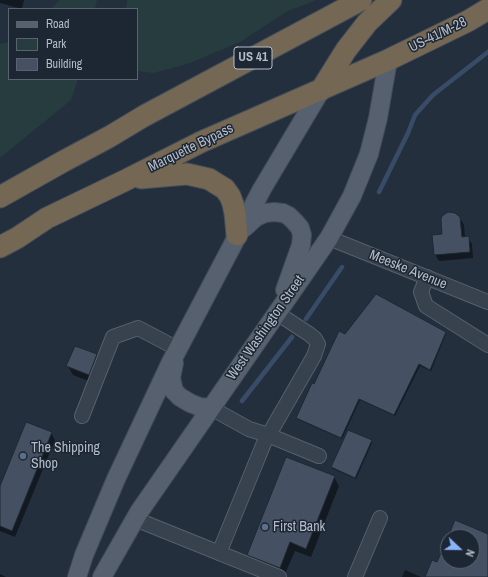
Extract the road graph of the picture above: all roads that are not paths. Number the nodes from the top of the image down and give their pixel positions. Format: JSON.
{"nodes":[{"id":1,"x":361,"y":0,"type":"edge"},
{"id":2,"x":391,"y":0,"type":"edge"},
{"id":3,"x":488,"y":9,"type":"edge"},
{"id":4,"x":388,"y":60,"type":"junction"},
{"id":5,"x":321,"y":90,"type":"junction"},
{"id":6,"x":126,"y":180,"type":"junction"},
{"id":7,"x":0,"y":197,"type":"edge"},
{"id":8,"x":237,"y":235,"type":"junction"},
{"id":9,"x":329,"y":238,"type":"junction"},
{"id":10,"x":0,"y":247,"type":"edge"},
{"id":11,"x":427,"y":277,"type":"junction"},
{"id":12,"x":488,"y":302,"type":"edge"},
{"id":13,"x":277,"y":313,"type":"junction"},
{"id":14,"x":488,"y":345,"type":"edge"},
{"id":15,"x":178,"y":349,"type":"junction"},
{"id":16,"x":211,"y":408,"type":"junction"},
{"id":17,"x":82,"y":416,"type":"dead end"},
{"id":18,"x":268,"y":435,"type":"junction"},
{"id":19,"x":319,"y":456,"type":"dead end"},
{"id":20,"x":380,"y":518,"type":"dead end"},
{"id":21,"x":135,"y":519,"type":"junction"},
{"id":22,"x":219,"y":553,"type":"junction"},
{"id":23,"x":77,"y":577,"type":"edge"},
{"id":24,"x":102,"y":577,"type":"edge"},
{"id":25,"x":279,"y":577,"type":"edge"},
{"id":26,"x":355,"y":577,"type":"edge"}],
"edges":[{"from":1,"to":7,"type":"highway","number":"US 41"},
{"from":2,"to":5,"type":"highway"},
{"from":3,"to":4,"type":"highway","name":"US-41/M-28"},
{"from":4,"to":5,"type":"highway","name":"Marquette Bypass"},
{"from":4,"to":9,"type":"main road","name":"West Washington Street"},
{"from":5,"to":6,"type":"highway","name":"Marquette Bypass"},
{"from":5,"to":8,"type":"main road"},
{"from":6,"to":8,"type":"highway"},
{"from":6,"to":10,"type":"highway","name":"Marquette Bypass"},
{"from":8,"to":13,"type":"main road"},
{"from":8,"to":15,"type":"main road"},
{"from":9,"to":11,"type":"street","name":"Meeske Avenue"},
{"from":9,"to":13,"type":"main road","name":"West Washington Street"},
{"from":11,"to":12,"type":"street","name":"Meeske Avenue"},
{"from":11,"to":14,"type":"street"},
{"from":13,"to":16,"type":"main road","name":"West Washington Street"},
{"from":13,"to":18,"type":"street"},
{"from":15,"to":16,"type":"main road"},
{"from":15,"to":17,"type":"street"},
{"from":15,"to":23,"type":"main road"},
{"from":16,"to":18,"type":"street"},
{"from":16,"to":21,"type":"main road","name":"West Washington Street"},
{"from":18,"to":19,"type":"street"},
{"from":18,"to":22,"type":"street"},
{"from":20,"to":26,"type":"street"},
{"from":21,"to":22,"type":"street"},
{"from":21,"to":24,"type":"main road","name":"West Washington Street"},
{"from":22,"to":25,"type":"street"}]}
